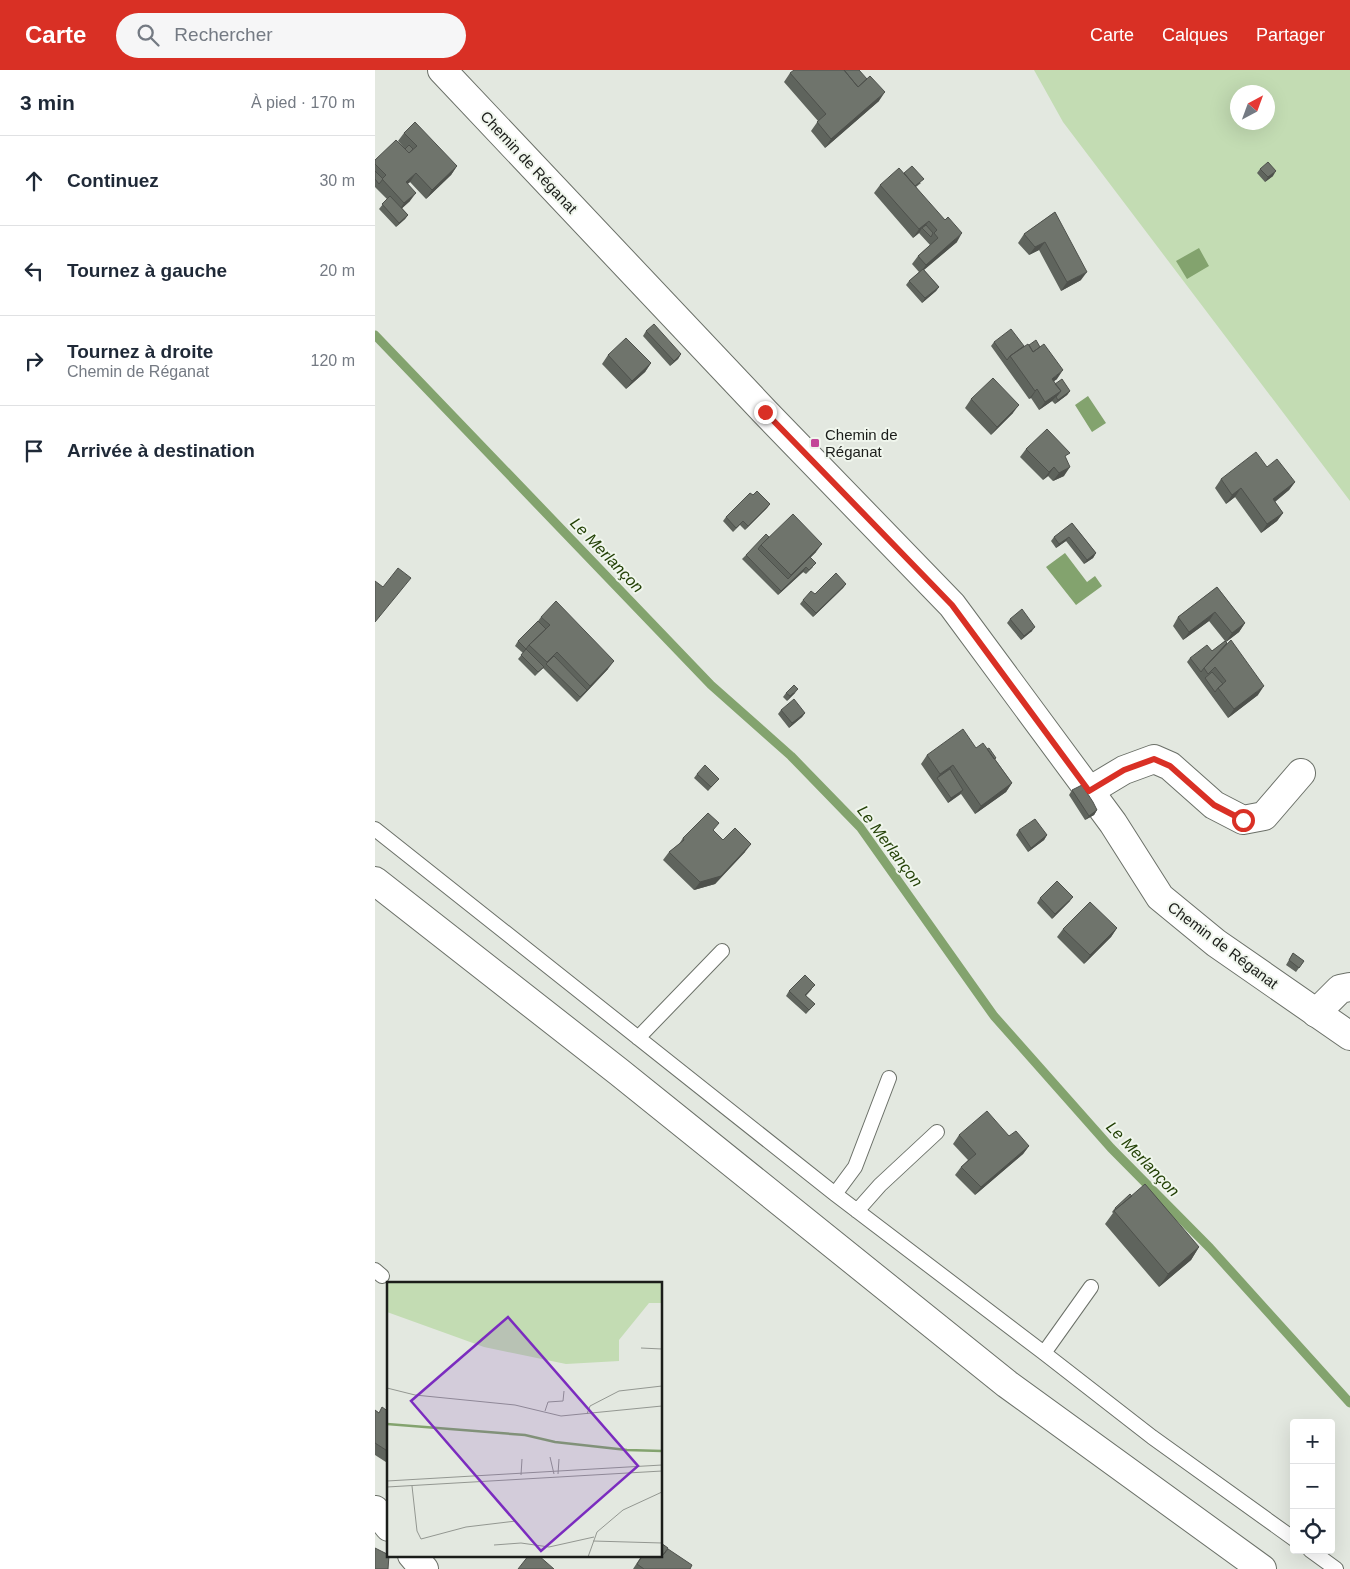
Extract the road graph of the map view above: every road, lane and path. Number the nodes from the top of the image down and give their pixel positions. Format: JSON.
{"nodes":[{"id":1,"x":442,"y":70,"type":"edge"},
{"id":2,"x":1301,"y":773,"type":"dead end"},
{"id":3,"x":1089,"y":791,"type":"junction"},
{"id":4,"x":375,"y":828,"type":"edge"},
{"id":5,"x":375,"y":881,"type":"edge"},
{"id":6,"x":723,"y":951,"type":"dead end"},
{"id":7,"x":1350,"y":987,"type":"edge"},
{"id":8,"x":1317,"y":1014,"type":"junction"},
{"id":9,"x":1350,"y":1036,"type":"edge"},
{"id":10,"x":638,"y":1038,"type":"junction"},
{"id":11,"x":889,"y":1078,"type":"dead end"},
{"id":12,"x":937,"y":1132,"type":"dead end"},
{"id":13,"x":835,"y":1194,"type":"junction"},
{"id":14,"x":857,"y":1211,"type":"junction"},
{"id":15,"x":1091,"y":1287,"type":"dead end"},
{"id":16,"x":1044,"y":1353,"type":"junction"},
{"id":17,"x":375,"y":1510,"type":"edge"},
{"id":18,"x":387,"y":1525,"type":"edge"},
{"id":19,"x":1290,"y":1536,"type":"edge"},
{"id":20,"x":1315,"y":1554,"type":"edge"},
{"id":21,"x":413,"y":1556,"type":"edge"},
{"id":22,"x":424,"y":1569,"type":"edge"},
{"id":23,"x":1262,"y":1569,"type":"edge"},
{"id":24,"x":1336,"y":1569,"type":"edge"}],
"edges":[{"from":1,"to":3,"type":"street","name":"Chemin de Réganat"},
{"from":2,"to":3,"type":"street"},
{"from":3,"to":8,"type":"street","name":"Chemin de Réganat"},
{"from":4,"to":10,"type":"lane"},
{"from":5,"to":23,"type":"street"},
{"from":6,"to":10,"type":"lane"},
{"from":7,"to":8,"type":"street"},
{"from":8,"to":9,"type":"street","name":"Chemin de Réganat"},
{"from":10,"to":13,"type":"lane"},
{"from":11,"to":13,"type":"lane"},
{"from":12,"to":14,"type":"lane"},
{"from":13,"to":14,"type":"lane"},
{"from":14,"to":16,"type":"lane"},
{"from":15,"to":16,"type":"lane"},
{"from":16,"to":19,"type":"lane"},
{"from":17,"to":18,"type":"street"},
{"from":20,"to":24,"type":"lane"},
{"from":21,"to":22,"type":"street"}]}
